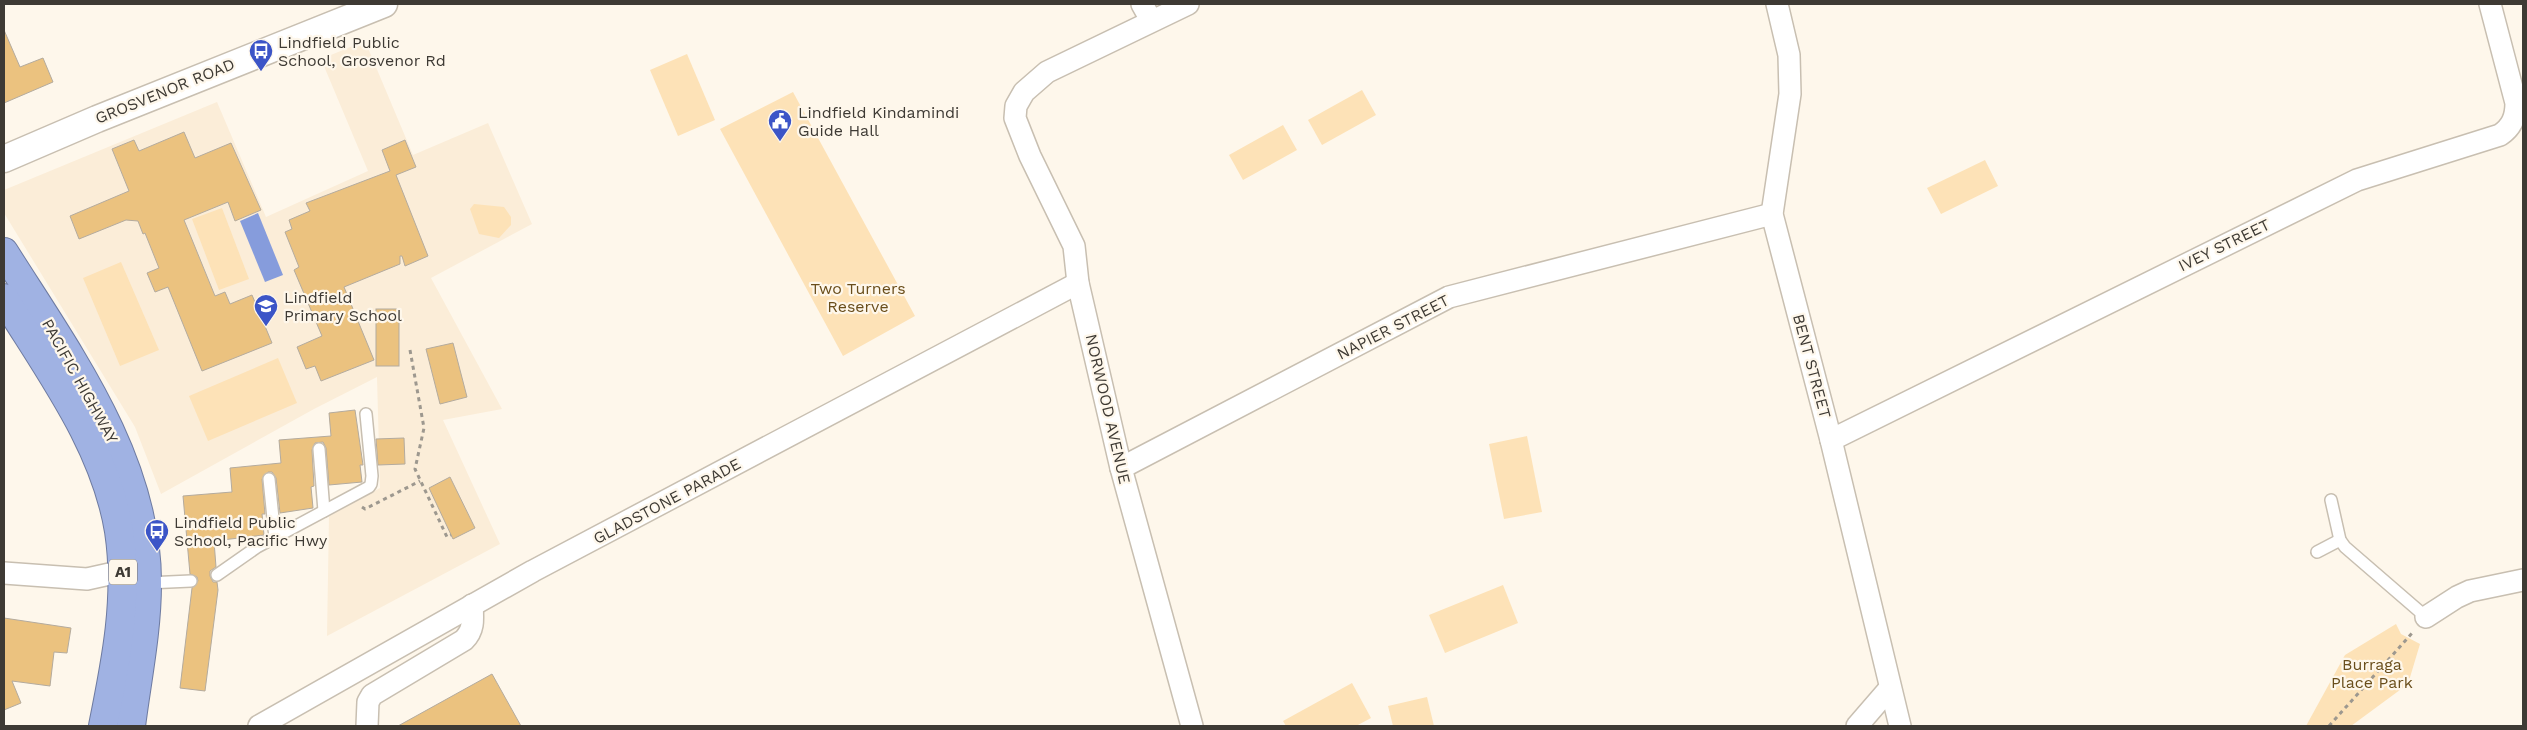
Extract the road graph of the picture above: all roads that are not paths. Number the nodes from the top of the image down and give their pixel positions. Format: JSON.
{"nodes":[{"id":1,"x":384,"y":4,"type":"edge"},
{"id":2,"x":1188,"y":4,"type":"edge"},
{"id":3,"x":1777,"y":4,"type":"edge"},
{"id":4,"x":2490,"y":4,"type":"edge"},
{"id":5,"x":1147,"y":12,"type":"edge"},
{"id":6,"x":4,"y":160,"type":"edge"},
{"id":7,"x":1772,"y":214,"type":"junction"},
{"id":8,"x":4,"y":252,"type":"edge"},
{"id":9,"x":1078,"y":283,"type":"junction"},
{"id":10,"x":4,"y":298,"type":"edge"},
{"id":11,"x":366,"y":414,"type":"dead end"},
{"id":12,"x":1831,"y":440,"type":"junction"},
{"id":13,"x":319,"y":449,"type":"dead end"},
{"id":14,"x":1121,"y":468,"type":"junction"},
{"id":15,"x":270,"y":479,"type":"dead end"},
{"id":16,"x":2331,"y":500,"type":"dead end"},
{"id":17,"x":324,"y":511,"type":"junction"},
{"id":18,"x":275,"y":538,"type":"junction"},
{"id":19,"x":2340,"y":540,"type":"junction"},
{"id":20,"x":2317,"y":552,"type":"dead end"},
{"id":21,"x":123,"y":571,"type":"junction"},
{"id":22,"x":4,"y":573,"type":"edge"},
{"id":23,"x":217,"y":575,"type":"dead end"},
{"id":24,"x":2523,"y":580,"type":"edge"},
{"id":25,"x":191,"y":581,"type":"dead end"},
{"id":26,"x":147,"y":583,"type":"junction"},
{"id":27,"x":472,"y":605,"type":"junction"},
{"id":28,"x":2426,"y":617,"type":"joint"},
{"id":29,"x":1890,"y":689,"type":"junction"},
{"id":30,"x":103,"y":726,"type":"edge"},
{"id":31,"x":131,"y":726,"type":"edge"},
{"id":32,"x":260,"y":726,"type":"edge"},
{"id":33,"x":367,"y":726,"type":"edge"},
{"id":34,"x":1192,"y":726,"type":"edge"},
{"id":35,"x":1857,"y":726,"type":"edge"},
{"id":36,"x":1900,"y":726,"type":"edge"}],
"edges":[{"from":1,"to":6,"type":"street","name":"GROSVENOR ROAD"},
{"from":2,"to":5,"type":"street"},
{"from":3,"to":7,"type":"street","name":"BENT STREET"},
{"from":4,"to":12,"type":"street","name":"IVEY STREET"},
{"from":5,"to":9,"type":"street","name":"NORWOOD AVENUE"},
{"from":7,"to":12,"type":"street","name":"BENT STREET"},
{"from":7,"to":14,"type":"street","name":"NAPIER STREET"},
{"from":8,"to":26,"type":"highway","name":"PACIFIC HIGHWAY","number":"A1"},
{"from":9,"to":14,"type":"street","name":"NORWOOD AVENUE"},
{"from":9,"to":27,"type":"street","name":"GLADSTONE PARADE"},
{"from":10,"to":21,"type":"highway","name":"PACIFIC HIGHWAY","number":"A1"},
{"from":11,"to":17,"type":"lane"},
{"from":12,"to":29,"type":"street","name":"BENT STREET"},
{"from":13,"to":17,"type":"lane"},
{"from":14,"to":34,"type":"street","name":"NORWOOD AVENUE"},
{"from":15,"to":18,"type":"lane"},
{"from":16,"to":19,"type":"lane"},
{"from":17,"to":18,"type":"lane"},
{"from":18,"to":23,"type":"lane"},
{"from":19,"to":20,"type":"lane"},
{"from":19,"to":28,"type":"lane"},
{"from":21,"to":22,"type":"street"},
{"from":21,"to":30,"type":"highway","name":"PACIFIC HIGHWAY","number":"A1"},
{"from":24,"to":28,"type":"street"},
{"from":25,"to":26,"type":"lane"},
{"from":26,"to":31,"type":"highway","name":"PACIFIC HIGHWAY","number":"A1"},
{"from":27,"to":32,"type":"street","name":"GLADSTONE PARADE"},
{"from":27,"to":33,"type":"street"},
{"from":29,"to":35,"type":"street"},
{"from":29,"to":36,"type":"street","name":"BENT STREET"}]}
